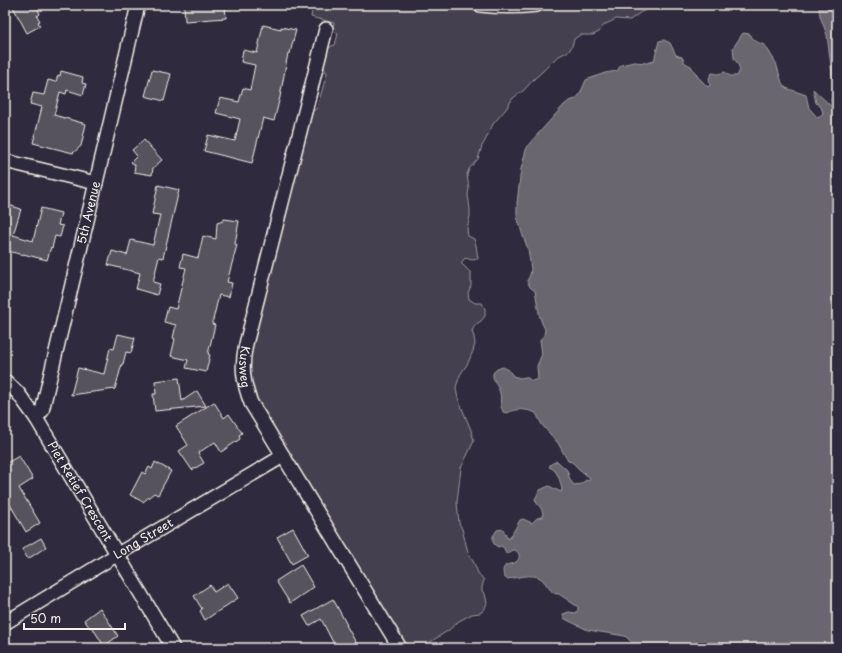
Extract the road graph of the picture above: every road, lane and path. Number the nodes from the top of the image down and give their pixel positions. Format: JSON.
{"nodes":[{"id":1,"x":138,"y":5,"type":"edge"},
{"id":2,"x":480,"y":5,"type":"edge"},
{"id":3,"x":537,"y":5,"type":"edge"},
{"id":4,"x":326,"y":30,"type":"dead end"},
{"id":5,"x":5,"y":161,"type":"edge"},
{"id":6,"x":96,"y":183,"type":"junction"},
{"id":7,"x":5,"y":380,"type":"edge"},
{"id":8,"x":36,"y":418,"type":"junction"},
{"id":9,"x":283,"y":456,"type":"junction"},
{"id":10,"x":118,"y":554,"type":"junction"},
{"id":11,"x":5,"y":623,"type":"edge"},
{"id":12,"x":173,"y":648,"type":"edge"},
{"id":13,"x":400,"y":648,"type":"edge"}],
"edges":[{"from":1,"to":6,"type":"street","name":"5th Avenue"},
{"from":2,"to":3,"type":"street"},
{"from":4,"to":9,"type":"street","name":"Kusweg"},
{"from":5,"to":6,"type":"street"},
{"from":6,"to":8,"type":"street","name":"5th Avenue"},
{"from":7,"to":8,"type":"street","name":"Piet Retief Crescent"},
{"from":8,"to":10,"type":"street","name":"Piet Retief Crescent"},
{"from":9,"to":10,"type":"street","name":"Long Street"},
{"from":9,"to":13,"type":"street","name":"Kusweg"},
{"from":10,"to":11,"type":"street","name":"Long Street"},
{"from":10,"to":12,"type":"street","name":"Piet Retief Crescent"}]}
